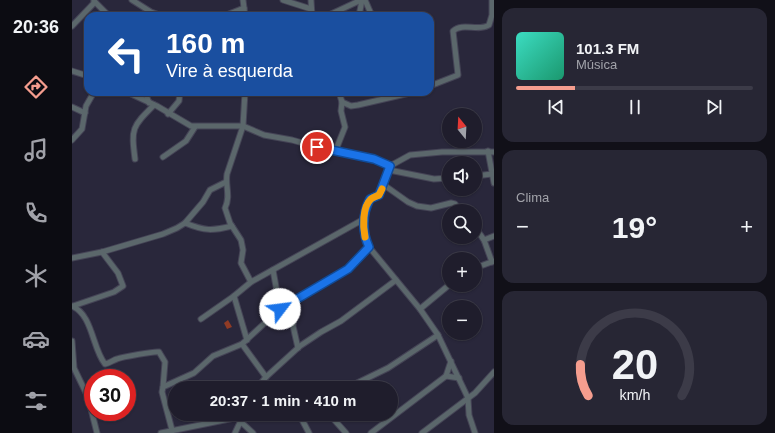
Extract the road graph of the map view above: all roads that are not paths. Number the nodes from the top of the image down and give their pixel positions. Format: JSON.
{"nodes":[{"id":1,"x":132,"y":0,"type":"edge"},
{"id":2,"x":243,"y":0,"type":"edge"},
{"id":3,"x":283,"y":0,"type":"edge"},
{"id":4,"x":310,"y":0,"type":"edge"},
{"id":5,"x":363,"y":0,"type":"edge"},
{"id":6,"x":492,"y":0,"type":"edge"},
{"id":7,"x":94,"y":1,"type":"edge"},
{"id":8,"x":244,"y":8,"type":"junction"},
{"id":9,"x":311,"y":9,"type":"junction"},
{"id":10,"x":235,"y":11,"type":"edge"},
{"id":11,"x":84,"y":12,"type":"edge"},
{"id":12,"x":84,"y":12,"type":"edge"},
{"id":13,"x":105,"y":12,"type":"edge"},
{"id":14,"x":151,"y":12,"type":"edge"},
{"id":15,"x":244,"y":12,"type":"edge"},
{"id":16,"x":311,"y":12,"type":"edge"},
{"id":17,"x":336,"y":12,"type":"edge"},
{"id":18,"x":361,"y":12,"type":"edge"},
{"id":19,"x":370,"y":12,"type":"edge"},
{"id":20,"x":72,"y":26,"type":"edge"},
{"id":21,"x":72,"y":71,"type":"edge"},
{"id":22,"x":84,"y":75,"type":"edge"},
{"id":23,"x":434,"y":84,"type":"edge"},
{"id":24,"x":92,"y":96,"type":"edge"},
{"id":25,"x":135,"y":96,"type":"edge"},
{"id":26,"x":147,"y":96,"type":"edge"},
{"id":27,"x":180,"y":96,"type":"edge"},
{"id":28,"x":245,"y":96,"type":"edge"},
{"id":29,"x":248,"y":96,"type":"edge"},
{"id":30,"x":340,"y":96,"type":"edge"},
{"id":31,"x":386,"y":96,"type":"edge"},
{"id":32,"x":245,"y":100,"type":"junction"},
{"id":33,"x":342,"y":102,"type":"junction"},
{"id":34,"x":152,"y":104,"type":"junction"},
{"id":35,"x":72,"y":107,"type":"edge"},
{"id":36,"x":85,"y":113,"type":"junction"},
{"id":37,"x":168,"y":114,"type":"junction"},
{"id":38,"x":243,"y":126,"type":"junction"},
{"id":39,"x":195,"y":127,"type":"junction"},
{"id":40,"x":72,"y":140,"type":"edge"},
{"id":41,"x":335,"y":152,"type":"junction"},
{"id":42,"x":491,"y":152,"type":"edge"},
{"id":43,"x":163,"y":157,"type":"dead end"},
{"id":44,"x":135,"y":159,"type":"dead end"},
{"id":45,"x":390,"y":168,"type":"junction"},
{"id":46,"x":492,"y":174,"type":"junction"},
{"id":47,"x":482,"y":175,"type":"edge"},
{"id":48,"x":442,"y":178,"type":"edge"},
{"id":49,"x":226,"y":182,"type":"junction"},
{"id":50,"x":494,"y":183,"type":"edge"},
{"id":51,"x":384,"y":185,"type":"junction"},
{"id":52,"x":442,"y":205,"type":"edge"},
{"id":53,"x":364,"y":219,"type":"junction"},
{"id":54,"x":185,"y":224,"type":"junction"},
{"id":55,"x":354,"y":224,"type":"junction"},
{"id":56,"x":232,"y":226,"type":"junction"},
{"id":57,"x":364,"y":230,"type":"junction"},
{"id":58,"x":494,"y":236,"type":"edge"},
{"id":59,"x":482,"y":237,"type":"edge"},
{"id":60,"x":484,"y":240,"type":"junction"},
{"id":61,"x":369,"y":247,"type":"junction"},
{"id":62,"x":102,"y":252,"type":"junction"},
{"id":63,"x":72,"y":258,"type":"edge"},
{"id":64,"x":493,"y":262,"type":"edge"},
{"id":65,"x":482,"y":266,"type":"edge"},
{"id":66,"x":273,"y":270,"type":"junction"},
{"id":67,"x":396,"y":280,"type":"junction"},
{"id":68,"x":251,"y":282,"type":"junction"},
{"id":69,"x":442,"y":291,"type":"edge"},
{"id":70,"x":234,"y":296,"type":"junction"},
{"id":71,"x":296,"y":300,"type":"junction"},
{"id":72,"x":73,"y":306,"type":"edge"},
{"id":73,"x":280,"y":309,"type":"junction"},
{"id":74,"x":420,"y":309,"type":"junction"},
{"id":75,"x":201,"y":318,"type":"dead end"},
{"id":76,"x":438,"y":335,"type":"junction"},
{"id":77,"x":247,"y":340,"type":"junction"},
{"id":78,"x":72,"y":341,"type":"edge"},
{"id":79,"x":242,"y":344,"type":"junction"},
{"id":80,"x":298,"y":348,"type":"junction"},
{"id":81,"x":451,"y":361,"type":"junction"},
{"id":82,"x":494,"y":372,"type":"edge"},
{"id":83,"x":446,"y":376,"type":"junction"},
{"id":84,"x":266,"y":377,"type":"junction"},
{"id":85,"x":458,"y":378,"type":"junction"},
{"id":86,"x":263,"y":381,"type":"edge"},
{"id":87,"x":362,"y":381,"type":"edge"},
{"id":88,"x":163,"y":387,"type":"junction"},
{"id":89,"x":468,"y":398,"type":"junction"},
{"id":90,"x":218,"y":421,"type":"edge"},
{"id":91,"x":303,"y":421,"type":"edge"},
{"id":92,"x":335,"y":421,"type":"edge"},
{"id":93,"x":241,"y":422,"type":"joint"},
{"id":94,"x":176,"y":431,"type":"edge"},
{"id":95,"x":97,"y":433,"type":"edge"},
{"id":96,"x":161,"y":433,"type":"edge"},
{"id":97,"x":235,"y":433,"type":"edge"},
{"id":98,"x":253,"y":433,"type":"edge"},
{"id":99,"x":309,"y":433,"type":"edge"},
{"id":100,"x":346,"y":433,"type":"edge"},
{"id":101,"x":370,"y":433,"type":"edge"},
{"id":102,"x":422,"y":433,"type":"edge"},
{"id":103,"x":475,"y":433,"type":"edge"}],
"edges":[{"from":1,"to":14,"type":"street"},
{"from":2,"to":8,"type":"street"},
{"from":3,"to":9,"type":"street"},
{"from":4,"to":9,"type":"street"},
{"from":5,"to":17,"type":"street"},
{"from":5,"to":18,"type":"street"},
{"from":5,"to":19,"type":"street"},
{"from":6,"to":23,"type":"street"},
{"from":7,"to":12,"type":"street"},
{"from":7,"to":13,"type":"street"},
{"from":8,"to":10,"type":"street"},
{"from":8,"to":15,"type":"street"},
{"from":9,"to":16,"type":"street"},
{"from":11,"to":20,"type":"street"},
{"from":21,"to":22,"type":"street"},
{"from":24,"to":36,"type":"street"},
{"from":25,"to":34,"type":"street"},
{"from":26,"to":34,"type":"street"},
{"from":27,"to":37,"type":"street"},
{"from":28,"to":32,"type":"street"},
{"from":29,"to":32,"type":"street"},
{"from":30,"to":33,"type":"street"},
{"from":31,"to":33,"type":"street"},
{"from":32,"to":38,"type":"street"},
{"from":33,"to":41,"type":"street"},
{"from":34,"to":37,"type":"street"},
{"from":34,"to":44,"type":"street"},
{"from":35,"to":36,"type":"street"},
{"from":36,"to":40,"type":"street"},
{"from":37,"to":39,"type":"street"},
{"from":38,"to":39,"type":"street"},
{"from":38,"to":41,"type":"street"},
{"from":38,"to":49,"type":"street"},
{"from":39,"to":43,"type":"street"},
{"from":41,"to":45,"type":"street"},
{"from":42,"to":45,"type":"street"},
{"from":42,"to":46,"type":"street"},
{"from":45,"to":48,"type":"street"},
{"from":45,"to":51,"type":"street"},
{"from":46,"to":47,"type":"street"},
{"from":46,"to":50,"type":"street"},
{"from":49,"to":54,"type":"street"},
{"from":49,"to":56,"type":"street"},
{"from":51,"to":52,"type":"street"},
{"from":51,"to":53,"type":"street"},
{"from":53,"to":55,"type":"street"},
{"from":53,"to":57,"type":"street"},
{"from":54,"to":56,"type":"street"},
{"from":54,"to":62,"type":"street"},
{"from":55,"to":57,"type":"street"},
{"from":55,"to":66,"type":"street"},
{"from":56,"to":68,"type":"street"},
{"from":57,"to":61,"type":"street"},
{"from":58,"to":60,"type":"street"},
{"from":59,"to":60,"type":"street"},
{"from":60,"to":64,"type":"street"},
{"from":61,"to":67,"type":"street"},
{"from":61,"to":71,"type":"street"},
{"from":62,"to":63,"type":"street"},
{"from":62,"to":72,"type":"street"},
{"from":64,"to":65,"type":"street"},
{"from":66,"to":68,"type":"street"},
{"from":66,"to":73,"type":"street"},
{"from":67,"to":74,"type":"street"},
{"from":67,"to":80,"type":"street"},
{"from":68,"to":70,"type":"street"},
{"from":69,"to":74,"type":"street"},
{"from":70,"to":75,"type":"street"},
{"from":70,"to":77,"type":"street"},
{"from":71,"to":73,"type":"street"},
{"from":71,"to":80,"type":"street"},
{"from":72,"to":88,"type":"street"},
{"from":73,"to":77,"type":"street"},
{"from":74,"to":76,"type":"street"},
{"from":76,"to":81,"type":"street"},
{"from":76,"to":87,"type":"street"},
{"from":77,"to":79,"type":"street"},
{"from":78,"to":95,"type":"street"},
{"from":79,"to":84,"type":"street"},
{"from":79,"to":88,"type":"street"},
{"from":80,"to":84,"type":"street"},
{"from":81,"to":83,"type":"street"},
{"from":81,"to":85,"type":"street"},
{"from":82,"to":89,"type":"street"},
{"from":83,"to":85,"type":"street"},
{"from":83,"to":101,"type":"street"},
{"from":84,"to":86,"type":"street"},
{"from":85,"to":89,"type":"street"},
{"from":88,"to":94,"type":"street"},
{"from":89,"to":102,"type":"street"},
{"from":89,"to":103,"type":"street"},
{"from":90,"to":94,"type":"street"},
{"from":91,"to":99,"type":"street"},
{"from":92,"to":100,"type":"street"},
{"from":93,"to":97,"type":"street"},
{"from":93,"to":98,"type":"street"},
{"from":94,"to":96,"type":"street"}]}
